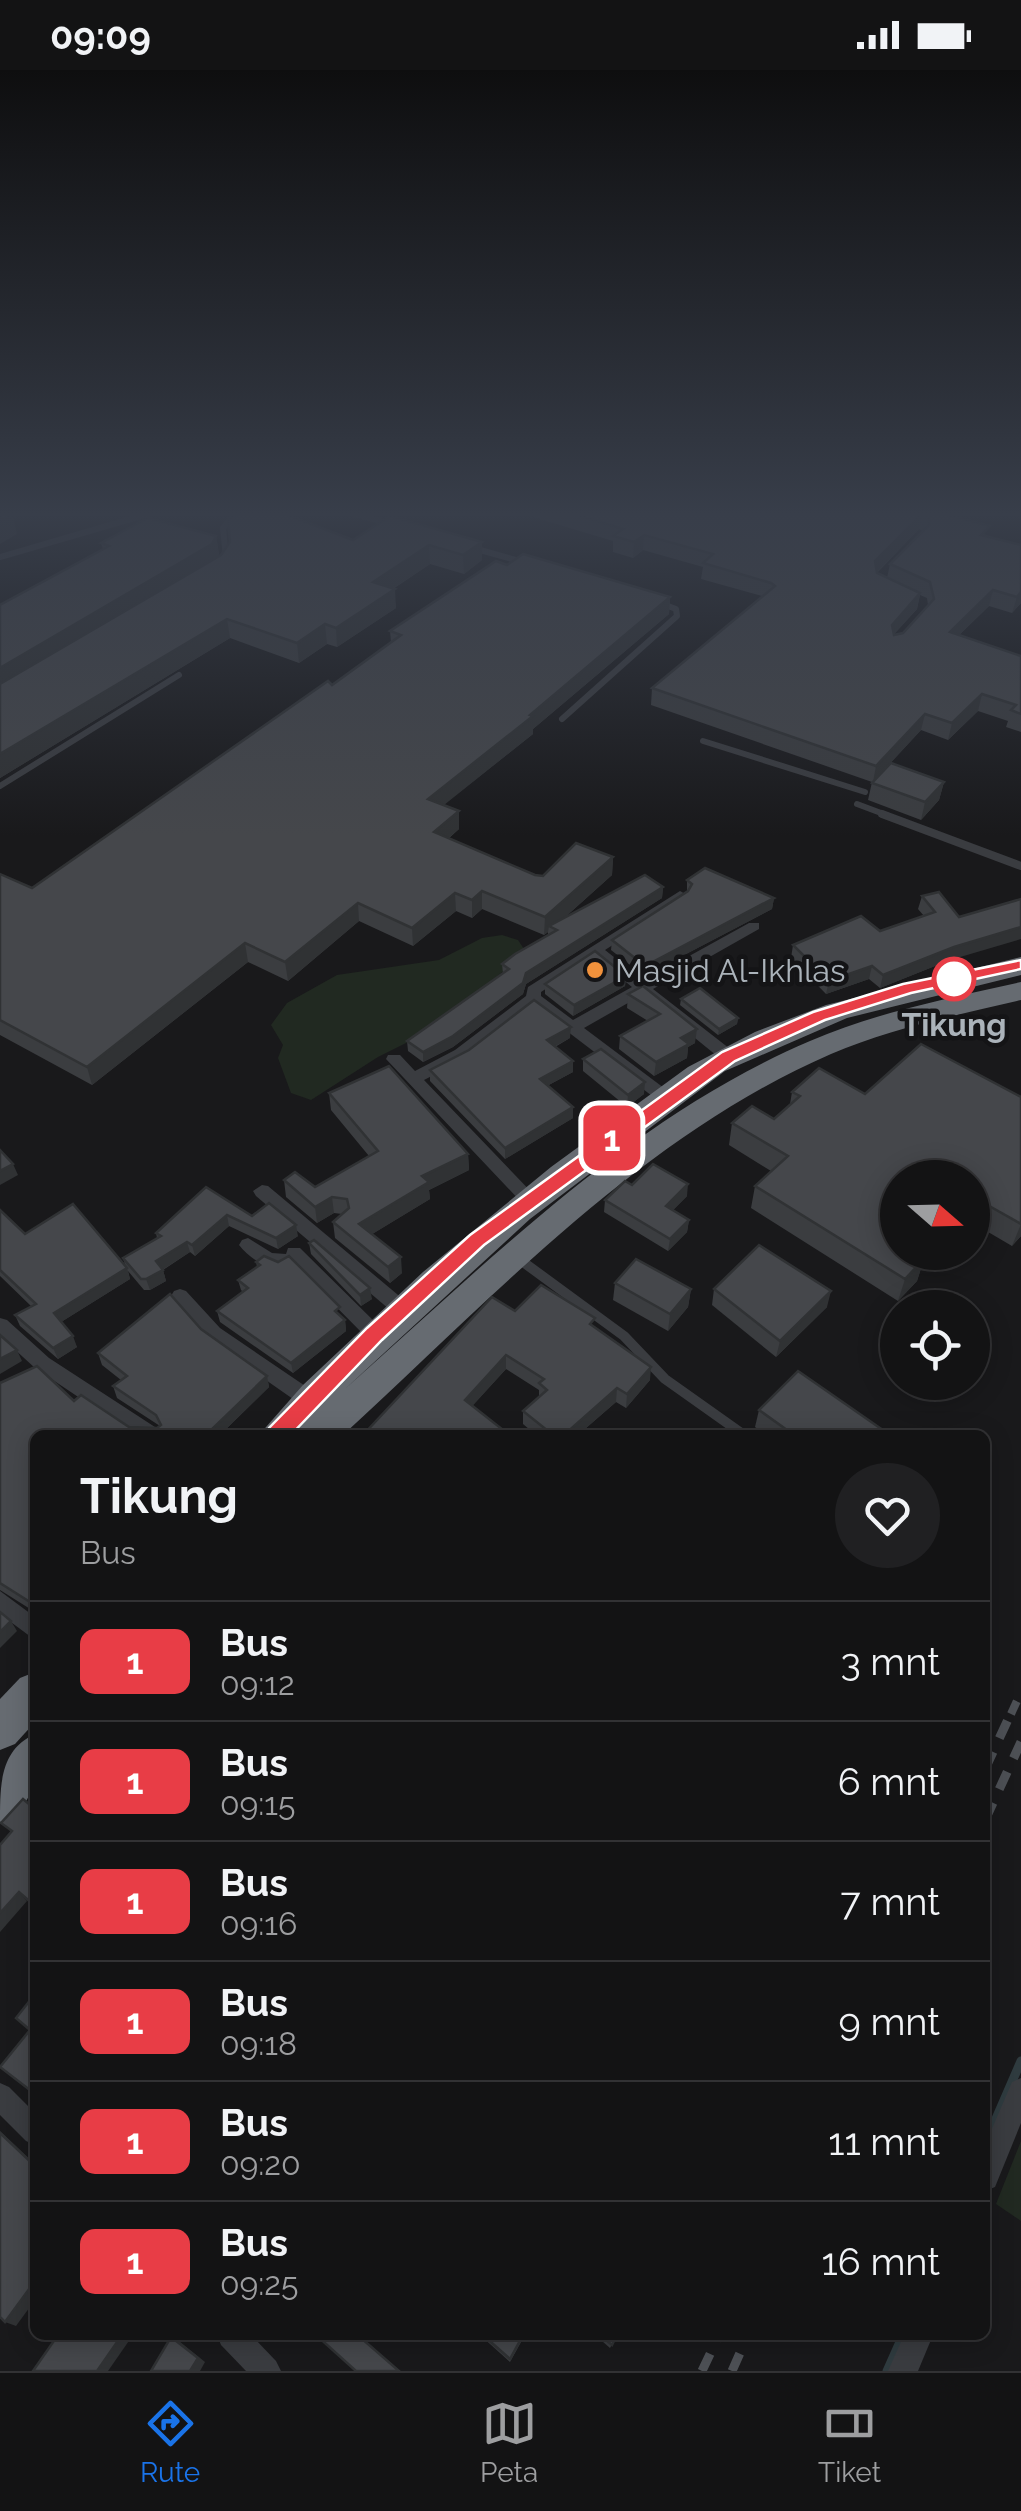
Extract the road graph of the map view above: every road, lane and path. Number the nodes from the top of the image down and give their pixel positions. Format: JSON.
{"nodes":[{"id":1,"x":671,"y":621,"type":"edge"},
{"id":2,"x":178,"y":675,"type":"dead end"},
{"id":3,"x":562,"y":719,"type":"dead end"},
{"id":4,"x":703,"y":742,"type":"dead end"},
{"id":5,"x":0,"y":786,"type":"edge"},
{"id":6,"x":866,"y":792,"type":"dead end"},
{"id":7,"x":857,"y":804,"type":"dead end"},
{"id":8,"x":1021,"y":866,"type":"edge"},
{"id":9,"x":680,"y":895,"type":"edge"},
{"id":10,"x":754,"y":926,"type":"dead end"},
{"id":11,"x":594,"y":949,"type":"junction"},
{"id":12,"x":1021,"y":966,"type":"edge"},
{"id":13,"x":644,"y":985,"type":"junction"},
{"id":14,"x":1021,"y":991,"type":"edge"},
{"id":15,"x":534,"y":998,"type":"junction"},
{"id":16,"x":578,"y":1024,"type":"dead end"},
{"id":17,"x":728,"y":1056,"type":"junction"},
{"id":18,"x":394,"y":1059,"type":"dead end"},
{"id":19,"x":414,"y":1079,"type":"junction"},
{"id":20,"x":666,"y":1098,"type":"junction"},
{"id":21,"x":262,"y":1192,"type":"dead end"},
{"id":22,"x":530,"y":1199,"type":"junction"},
{"id":23,"x":322,"y":1234,"type":"junction"},
{"id":24,"x":248,"y":1245,"type":"dead end"},
{"id":25,"x":294,"y":1253,"type":"junction"},
{"id":26,"x":517,"y":1258,"type":"junction"},
{"id":27,"x":180,"y":1296,"type":"dead end"},
{"id":28,"x":402,"y":1310,"type":"junction"},
{"id":29,"x":0,"y":1325,"type":"edge"},
{"id":30,"x":375,"y":1334,"type":"junction"},
{"id":31,"x":310,"y":1400,"type":"junction"},
{"id":32,"x":142,"y":1430,"type":"edge"},
{"id":33,"x":281,"y":1430,"type":"edge"},
{"id":34,"x":324,"y":1430,"type":"edge"},
{"id":35,"x":737,"y":1430,"type":"edge"},
{"id":36,"x":0,"y":1601,"type":"edge"},
{"id":37,"x":30,"y":1626,"type":"edge"},
{"id":38,"x":30,"y":1697,"type":"edge"},
{"id":39,"x":0,"y":1729,"type":"edge"},
{"id":40,"x":30,"y":1761,"type":"edge"},
{"id":41,"x":0,"y":1800,"type":"edge"},
{"id":42,"x":1021,"y":2090,"type":"edge"},
{"id":43,"x":0,"y":2096,"type":"edge"},
{"id":44,"x":30,"y":2127,"type":"edge"},
{"id":45,"x":990,"y":2165,"type":"edge"},
{"id":46,"x":237,"y":2340,"type":"edge"},
{"id":47,"x":917,"y":2340,"type":"edge"},
{"id":48,"x":266,"y":2371,"type":"edge"},
{"id":49,"x":904,"y":2371,"type":"edge"}],
"edges":[{"from":1,"to":3,"type":"lane"},
{"from":2,"to":5,"type":"lane"},
{"from":4,"to":6,"type":"lane"},
{"from":7,"to":8,"type":"lane"},
{"from":9,"to":11,"type":"street"},
{"from":10,"to":13,"type":"street"},
{"from":11,"to":13,"type":"street"},
{"from":11,"to":15,"type":"street"},
{"from":12,"to":17,"type":"highway"},
{"from":13,"to":16,"type":"street"},
{"from":13,"to":17,"type":"street"},
{"from":14,"to":26,"type":"highway"},
{"from":15,"to":19,"type":"street"},
{"from":15,"to":20,"type":"street"},
{"from":17,"to":20,"type":"highway"},
{"from":18,"to":19,"type":"street"},
{"from":19,"to":22,"type":"street"},
{"from":20,"to":22,"type":"highway"},
{"from":21,"to":23,"type":"street"},
{"from":22,"to":28,"type":"highway"},
{"from":23,"to":25,"type":"street"},
{"from":23,"to":28,"type":"street"},
{"from":24,"to":25,"type":"street"},
{"from":25,"to":30,"type":"street"},
{"from":26,"to":34,"type":"highway"},
{"from":26,"to":35,"type":"lane"},
{"from":27,"to":31,"type":"street"},
{"from":28,"to":30,"type":"highway"},
{"from":29,"to":32,"type":"street"},
{"from":30,"to":31,"type":"highway"},
{"from":31,"to":33,"type":"highway"},
{"from":36,"to":37,"type":"street"},
{"from":38,"to":39,"type":"highway"},
{"from":40,"to":41,"type":"highway"},
{"from":42,"to":45,"type":"street"},
{"from":43,"to":44,"type":"street"},
{"from":46,"to":48,"type":"street"},
{"from":47,"to":49,"type":"street"}]}
